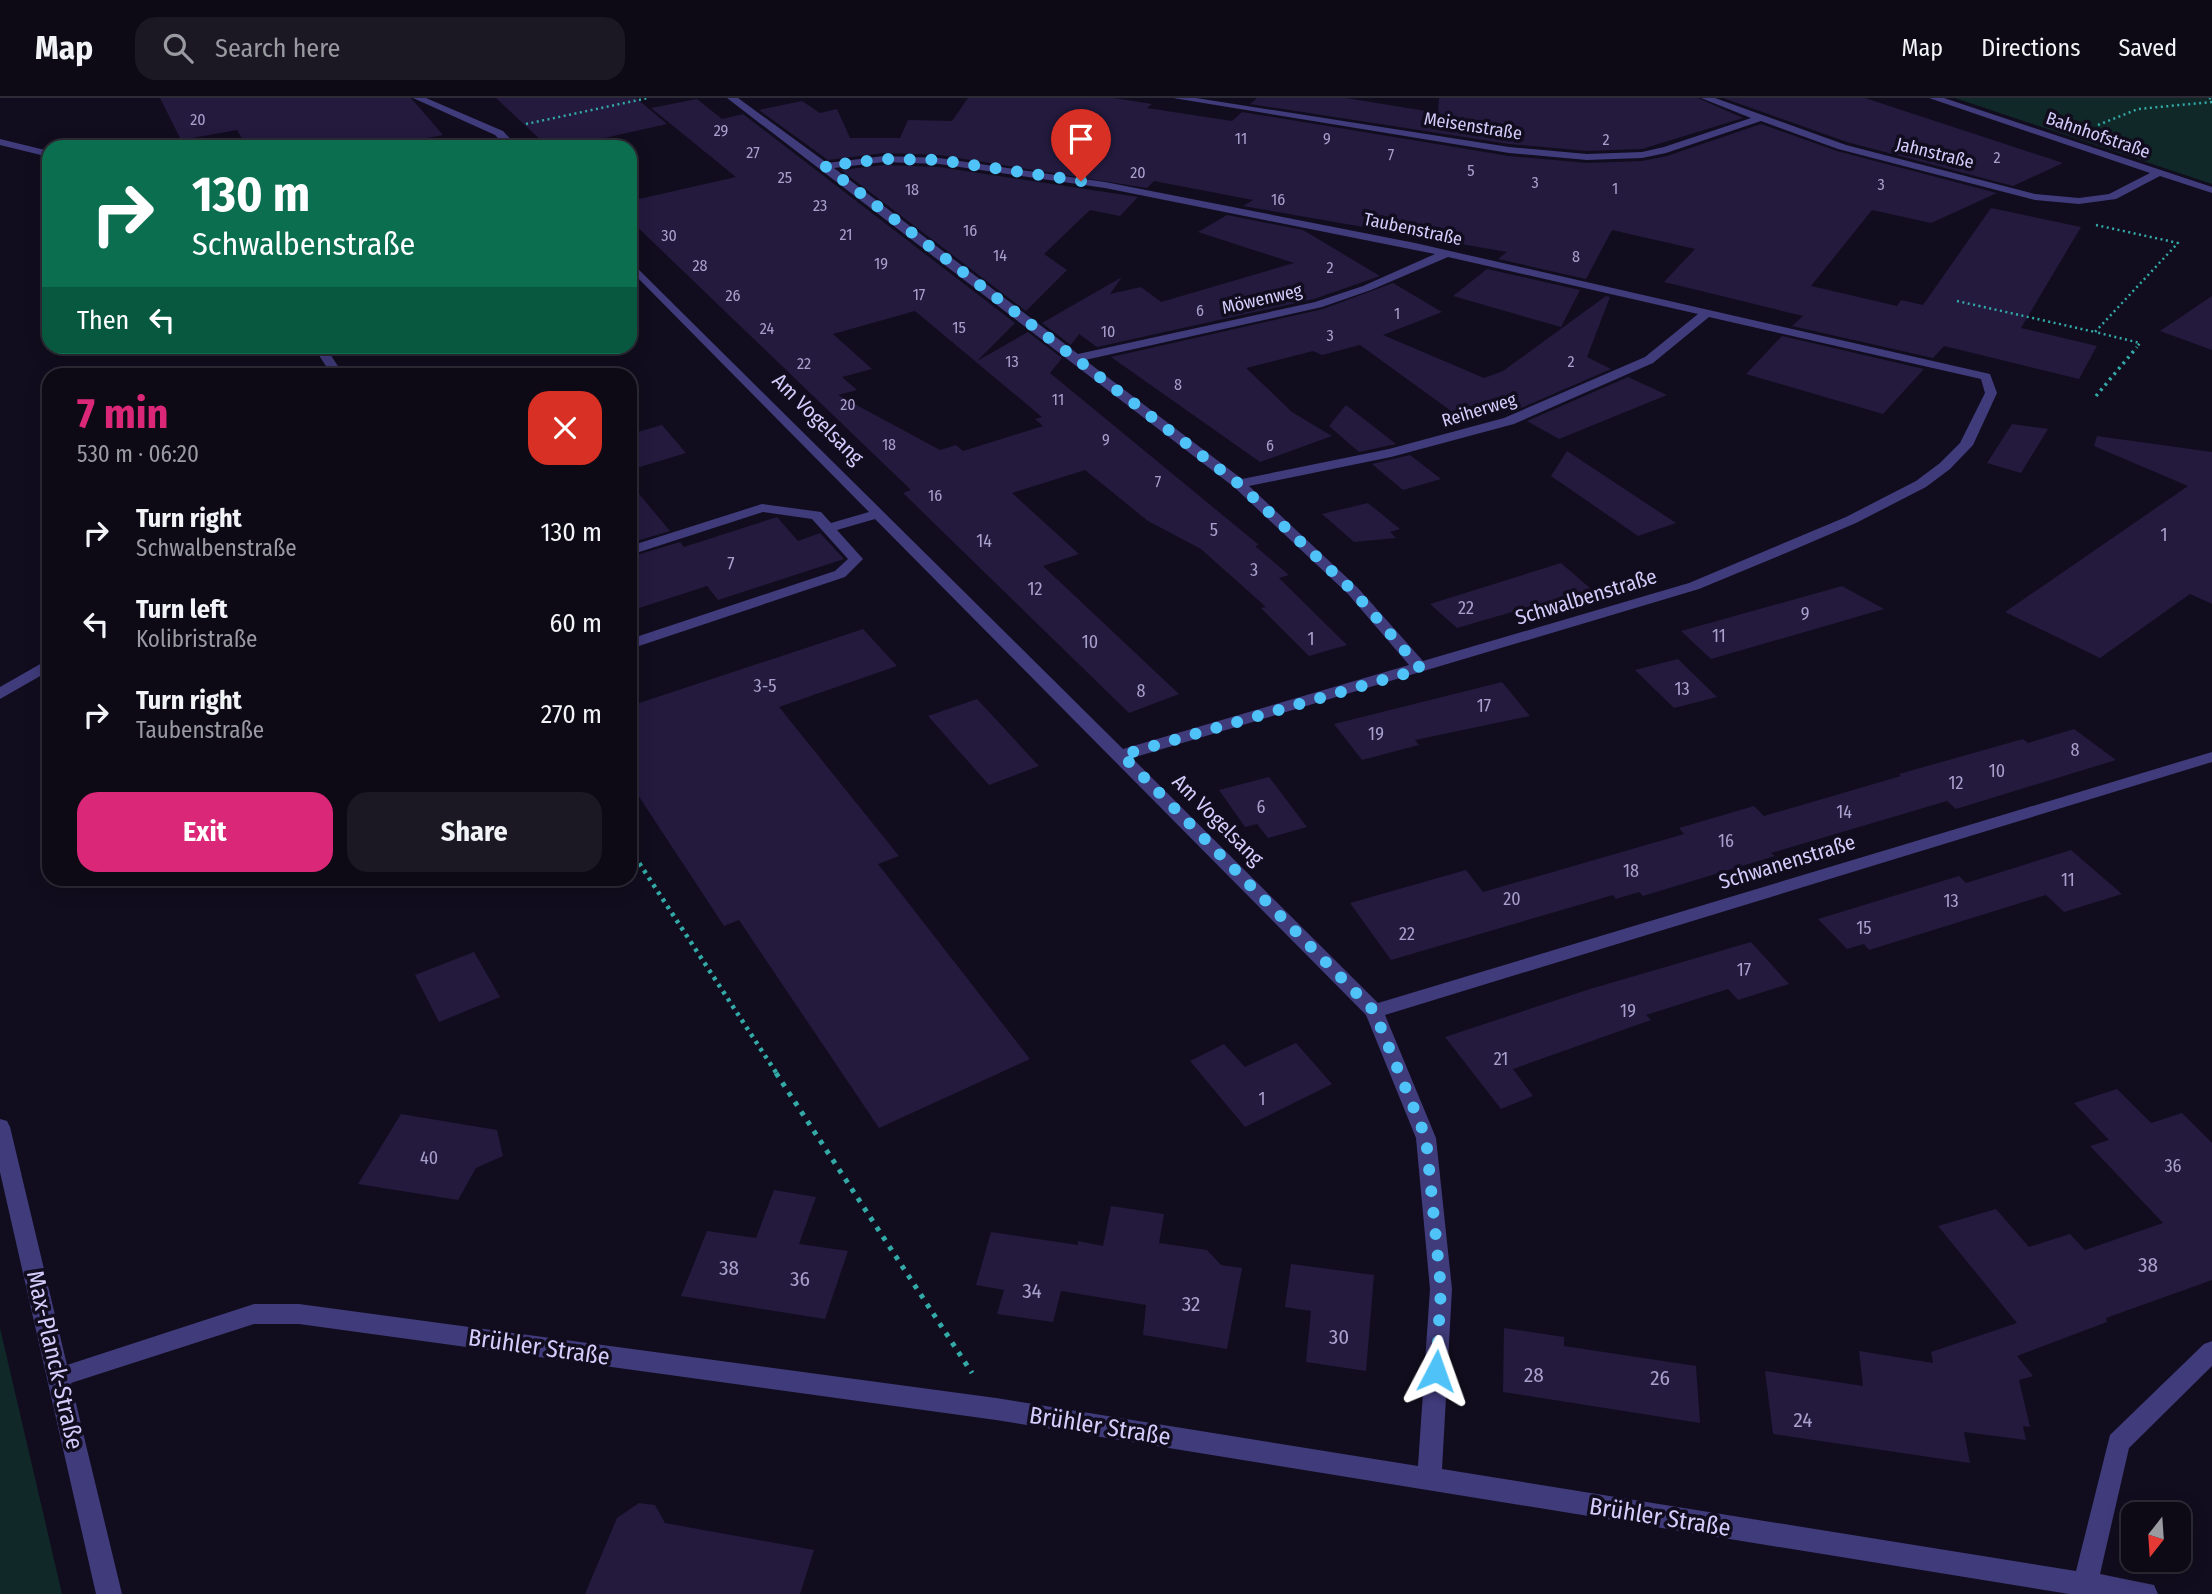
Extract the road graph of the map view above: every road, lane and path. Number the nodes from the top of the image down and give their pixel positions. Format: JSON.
{"nodes":[{"id":1,"x":418,"y":98,"type":"edge"},
{"id":2,"x":648,"y":98,"type":"edge"},
{"id":3,"x":732,"y":98,"type":"edge"},
{"id":4,"x":1178,"y":98,"type":"edge"},
{"id":5,"x":1706,"y":98,"type":"edge"},
{"id":6,"x":1934,"y":98,"type":"edge"},
{"id":7,"x":2211,"y":100,"type":"edge"},
{"id":8,"x":1760,"y":118,"type":"junction"},
{"id":9,"x":2089,"y":131,"type":"dead end"},
{"id":10,"x":499,"y":133,"type":"junction"},
{"id":11,"x":506,"y":140,"type":"edge"},
{"id":12,"x":0,"y":142,"type":"edge"},
{"id":13,"x":42,"y":152,"type":"edge"},
{"id":14,"x":825,"y":166,"type":"junction"},
{"id":15,"x":2158,"y":173,"type":"junction"},
{"id":16,"x":2212,"y":190,"type":"edge"},
{"id":17,"x":2087,"y":223,"type":"dead end"},
{"id":18,"x":1447,"y":253,"type":"junction"},
{"id":19,"x":637,"y":271,"type":"edge"},
{"id":20,"x":1957,"y":301,"type":"dead end"},
{"id":21,"x":1707,"y":313,"type":"junction"},
{"id":22,"x":2095,"y":332,"type":"junction"},
{"id":23,"x":1077,"y":358,"type":"junction"},
{"id":24,"x":1986,"y":377,"type":"joint"},
{"id":25,"x":2096,"y":396,"type":"dead end"},
{"id":26,"x":1239,"y":484,"type":"junction"},
{"id":27,"x":879,"y":513,"type":"junction"},
{"id":28,"x":828,"y":528,"type":"junction"},
{"id":29,"x":637,"y":549,"type":"edge"},
{"id":30,"x":637,"y":642,"type":"edge"},
{"id":31,"x":42,"y":668,"type":"edge"},
{"id":32,"x":1421,"y":669,"type":"junction"},
{"id":33,"x":0,"y":694,"type":"edge"},
{"id":34,"x":1122,"y":755,"type":"junction"},
{"id":35,"x":2212,"y":757,"type":"edge"},
{"id":36,"x":637,"y":860,"type":"edge"},
{"id":37,"x":1374,"y":1011,"type":"junction"},
{"id":38,"x":0,"y":1127,"type":"edge"},
{"id":39,"x":2212,"y":1351,"type":"edge"},
{"id":40,"x":60,"y":1377,"type":"junction"},
{"id":41,"x":996,"y":1409,"type":"junction"},
{"id":42,"x":1429,"y":1479,"type":"junction"},
{"id":43,"x":2085,"y":1585,"type":"junction"},
{"id":44,"x":2048,"y":1586,"type":"edge"},
{"id":45,"x":109,"y":1594,"type":"edge"},
{"id":46,"x":2145,"y":1594,"type":"edge"}],
"edges":[{"from":1,"to":10,"type":"street"},
{"from":2,"to":10,"type":"path"},
{"from":3,"to":14,"type":"street"},
{"from":4,"to":8,"type":"street","name":"Meisenstraße"},
{"from":5,"to":8,"type":"street","name":"Jahnstraße"},
{"from":6,"to":15,"type":"street","name":"Bahnhofstraße"},
{"from":7,"to":9,"type":"path"},
{"from":8,"to":15,"type":"street","name":"Jahnstraße"},
{"from":10,"to":11,"type":"street"},
{"from":12,"to":13,"type":"street"},
{"from":14,"to":18,"type":"street","name":"Taubenstraße"},
{"from":14,"to":23,"type":"street"},
{"from":15,"to":16,"type":"street","name":"Bahnhofstraße"},
{"from":17,"to":22,"type":"path"},
{"from":18,"to":21,"type":"street","name":"Taubenstraße"},
{"from":18,"to":23,"type":"street","name":"Möwenweg"},
{"from":19,"to":27,"type":"street","name":"Am Vogelsang"},
{"from":20,"to":22,"type":"path"},
{"from":21,"to":24,"type":"street","name":"Taubenstraße"},
{"from":21,"to":26,"type":"street","name":"Reiherweg"},
{"from":22,"to":25,"type":"path"},
{"from":23,"to":26,"type":"street"},
{"from":24,"to":32,"type":"street","name":"Schwalbenstraße"},
{"from":26,"to":32,"type":"street"},
{"from":27,"to":28,"type":"street"},
{"from":27,"to":34,"type":"street","name":"Am Vogelsang"},
{"from":28,"to":29,"type":"street"},
{"from":28,"to":30,"type":"street"},
{"from":31,"to":33,"type":"street"},
{"from":32,"to":34,"type":"street","name":"Schwalbenstraße"},
{"from":34,"to":37,"type":"street","name":"Am Vogelsang"},
{"from":35,"to":37,"type":"street","name":"Schwanenstraße"},
{"from":36,"to":41,"type":"path"},
{"from":37,"to":42,"type":"street","name":"Am Vogelsang"},
{"from":38,"to":40,"type":"street","name":"Max-Planck-Straße"},
{"from":39,"to":43,"type":"street"},
{"from":40,"to":41,"type":"street","name":"Brühler Straße"},
{"from":40,"to":45,"type":"street","name":"Max-Planck-Straße"},
{"from":41,"to":42,"type":"street","name":"Brühler Straße"},
{"from":42,"to":44,"type":"street","name":"Brühler Straße"},
{"from":43,"to":44,"type":"street","name":"Brühler Straße"},
{"from":43,"to":46,"type":"street","name":"Brühler Straße"}]}
